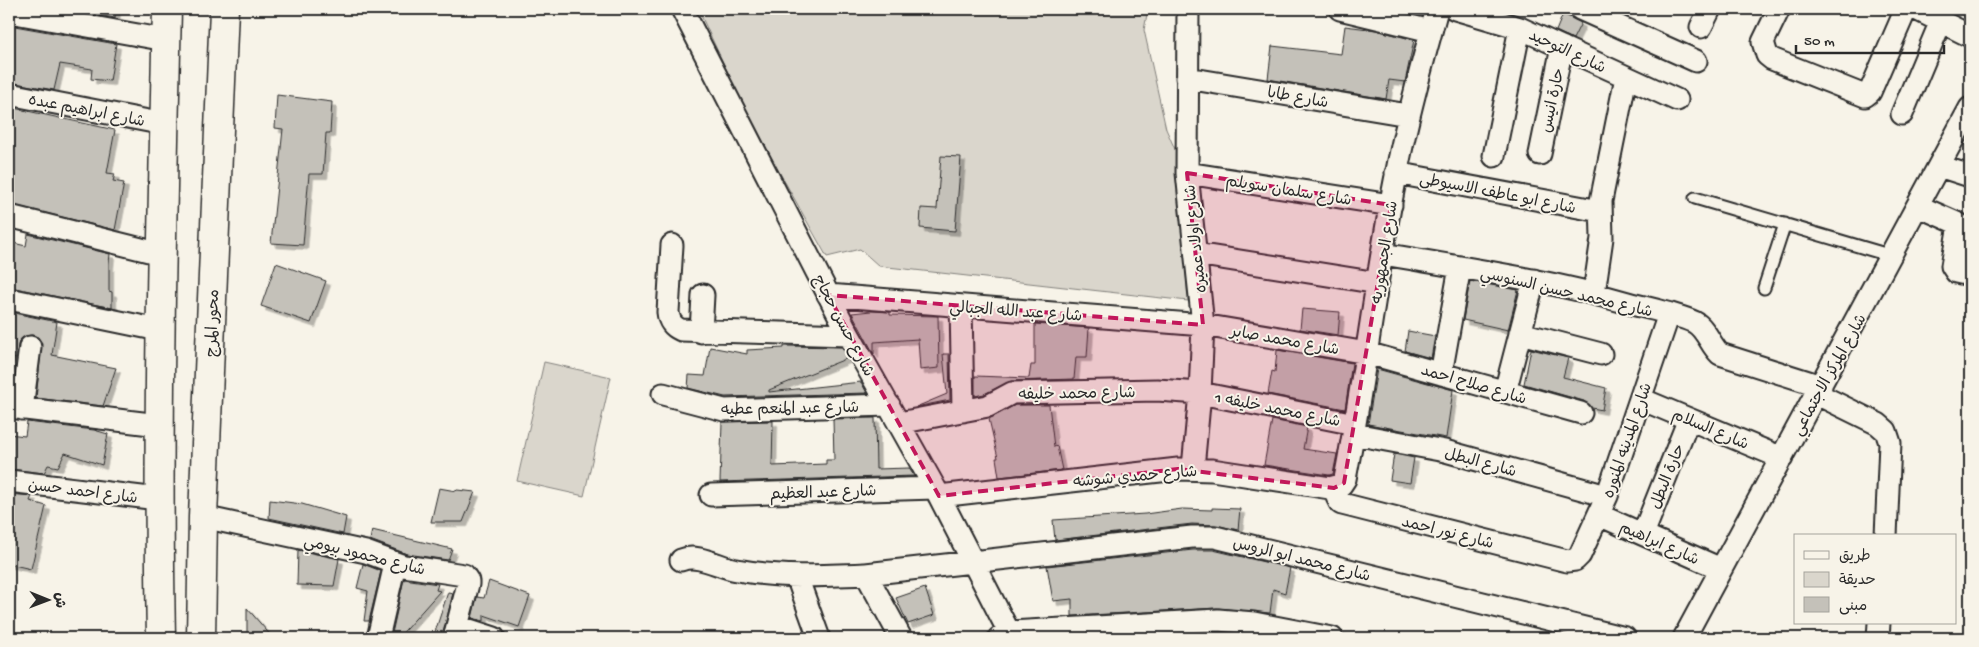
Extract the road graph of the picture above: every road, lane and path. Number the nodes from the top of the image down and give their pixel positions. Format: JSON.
{"nodes":[{"id":1,"x":167,"y":9,"type":"edge"},
{"id":2,"x":224,"y":9,"type":"edge"},
{"id":3,"x":682,"y":9,"type":"edge"},
{"id":4,"x":1188,"y":9,"type":"edge"},
{"id":5,"x":1340,"y":9,"type":"edge"},
{"id":6,"x":1437,"y":9,"type":"edge"},
{"id":7,"x":1455,"y":9,"type":"edge"},
{"id":8,"x":1580,"y":9,"type":"edge"},
{"id":9,"x":1779,"y":9,"type":"edge"},
{"id":10,"x":1906,"y":9,"type":"edge"},
{"id":11,"x":1916,"y":9,"type":"edge"},
{"id":12,"x":9,"y":12,"type":"edge"},
{"id":13,"x":1941,"y":21,"type":"junction"},
{"id":14,"x":1520,"y":28,"type":"junction"},
{"id":15,"x":1431,"y":31,"type":"junction"},
{"id":16,"x":1970,"y":36,"type":"edge"},
{"id":17,"x":166,"y":40,"type":"junction"},
{"id":18,"x":1562,"y":47,"type":"junction"},
{"id":19,"x":1696,"y":62,"type":"dead end"},
{"id":20,"x":1626,"y":77,"type":"junction"},
{"id":21,"x":1187,"y":78,"type":"junction"},
{"id":22,"x":9,"y":94,"type":"edge"},
{"id":23,"x":1677,"y":100,"type":"dead end"},
{"id":24,"x":1970,"y":108,"type":"edge"},
{"id":25,"x":1902,"y":114,"type":"dead end"},
{"id":26,"x":1408,"y":115,"type":"junction"},
{"id":27,"x":164,"y":124,"type":"junction"},
{"id":28,"x":1540,"y":154,"type":"dead end"},
{"id":29,"x":1494,"y":156,"type":"dead end"},
{"id":30,"x":1939,"y":166,"type":"junction"},
{"id":31,"x":1187,"y":173,"type":"junction"},
{"id":32,"x":1396,"y":173,"type":"junction"},
{"id":33,"x":1970,"y":176,"type":"edge"},
{"id":34,"x":1695,"y":198,"type":"dead end"},
{"id":35,"x":1391,"y":205,"type":"junction"},
{"id":36,"x":1918,"y":206,"type":"junction"},
{"id":37,"x":1600,"y":211,"type":"junction"},
{"id":38,"x":9,"y":216,"type":"edge"},
{"id":39,"x":1785,"y":224,"type":"junction"},
{"id":40,"x":672,"y":245,"type":"dead end"},
{"id":41,"x":161,"y":254,"type":"junction"},
{"id":42,"x":1196,"y":254,"type":"junction"},
{"id":43,"x":1383,"y":254,"type":"junction"},
{"id":44,"x":1892,"y":256,"type":"junction"},
{"id":45,"x":1460,"y":267,"type":"junction"},
{"id":46,"x":1970,"y":275,"type":"edge"},
{"id":47,"x":1534,"y":280,"type":"junction"},
{"id":48,"x":1378,"y":283,"type":"junction"},
{"id":49,"x":1764,"y":288,"type":"dead end"},
{"id":50,"x":1594,"y":293,"type":"junction"},
{"id":51,"x":703,"y":295,"type":"dead end"},
{"id":52,"x":828,"y":295,"type":"junction"},
{"id":53,"x":9,"y":299,"type":"edge"},
{"id":54,"x":961,"y":306,"type":"junction"},
{"id":55,"x":1669,"y":314,"type":"junction"},
{"id":56,"x":1203,"y":324,"type":"junction"},
{"id":57,"x":159,"y":330,"type":"junction"},
{"id":58,"x":701,"y":332,"type":"junction"},
{"id":59,"x":1520,"y":334,"type":"junction"},
{"id":60,"x":849,"y":335,"type":"junction"},
{"id":61,"x":30,"y":347,"type":"dead end"},
{"id":62,"x":1367,"y":353,"type":"junction"},
{"id":63,"x":1601,"y":354,"type":"dead end"},
{"id":64,"x":1441,"y":374,"type":"junction"},
{"id":65,"x":1819,"y":390,"type":"junction"},
{"id":66,"x":1505,"y":392,"type":"junction"},
{"id":67,"x":1200,"y":393,"type":"junction"},
{"id":68,"x":663,"y":394,"type":"dead end"},
{"id":69,"x":1641,"y":399,"type":"junction"},
{"id":70,"x":15,"y":408,"type":"edge"},
{"id":71,"x":963,"y":412,"type":"junction"},
{"id":72,"x":1581,"y":413,"type":"dead end"},
{"id":73,"x":894,"y":414,"type":"junction"},
{"id":74,"x":1689,"y":419,"type":"junction"},
{"id":75,"x":158,"y":425,"type":"junction"},
{"id":76,"x":1354,"y":429,"type":"junction"},
{"id":77,"x":1782,"y":458,"type":"junction"},
{"id":78,"x":1193,"y":468,"type":"junction"},
{"id":79,"x":9,"y":481,"type":"edge"},
{"id":80,"x":1334,"y":488,"type":"junction"},
{"id":81,"x":937,"y":492,"type":"junction"},
{"id":82,"x":711,"y":495,"type":"dead end"},
{"id":83,"x":158,"y":499,"type":"junction"},
{"id":84,"x":1603,"y":505,"type":"junction"},
{"id":85,"x":203,"y":517,"type":"junction"},
{"id":86,"x":1643,"y":534,"type":"junction"},
{"id":87,"x":1886,"y":534,"type":"edge"},
{"id":88,"x":681,"y":560,"type":"dead end"},
{"id":89,"x":974,"y":561,"type":"junction"},
{"id":90,"x":1572,"y":561,"type":"joint"},
{"id":91,"x":395,"y":564,"type":"junction"},
{"id":92,"x":1721,"y":569,"type":"junction"},
{"id":93,"x":866,"y":574,"type":"junction"},
{"id":94,"x":797,"y":577,"type":"junction"},
{"id":95,"x":202,"y":586,"type":"junction"},
{"id":96,"x":160,"y":587,"type":"junction"},
{"id":97,"x":1879,"y":624,"type":"edge"},
{"id":98,"x":1234,"y":630,"type":"edge"},
{"id":99,"x":455,"y":632,"type":"edge"},
{"id":100,"x":1007,"y":636,"type":"edge"},
{"id":101,"x":160,"y":638,"type":"edge"},
{"id":102,"x":201,"y":638,"type":"edge"},
{"id":103,"x":378,"y":638,"type":"edge"},
{"id":104,"x":494,"y":638,"type":"edge"},
{"id":105,"x":818,"y":638,"type":"edge"},
{"id":106,"x":901,"y":638,"type":"edge"},
{"id":107,"x":1332,"y":638,"type":"edge"},
{"id":108,"x":1625,"y":638,"type":"edge"},
{"id":109,"x":1684,"y":638,"type":"edge"},
{"id":110,"x":1878,"y":638,"type":"edge"}],
"edges":[{"from":1,"to":17,"type":"main road"},
{"from":2,"to":85,"type":"main road","name":"محور المرج"},
{"from":3,"to":52,"type":"street","name":"شارع حسن حجاج"},
{"from":4,"to":21,"type":"street","name":"شارع اولاد عميره"},
{"from":5,"to":15,"type":"street"},
{"from":6,"to":15,"type":"street","name":"شارع الجمهوريه"},
{"from":7,"to":14,"type":"street","name":"شارع التوحيد"},
{"from":8,"to":19,"type":"street"},
{"from":9,"to":10,"type":"street"},
{"from":11,"to":13,"type":"street"},
{"from":12,"to":17,"type":"street"},
{"from":13,"to":16,"type":"street"},
{"from":13,"to":25,"type":"street"},
{"from":14,"to":18,"type":"street","name":"شارع التوحيد"},
{"from":14,"to":29,"type":"street"},
{"from":15,"to":26,"type":"street","name":"شارع الجمهوريه"},
{"from":17,"to":27,"type":"main road"},
{"from":18,"to":20,"type":"street","name":"شارع التوحيد"},
{"from":18,"to":28,"type":"street","name":"حارة انيس"},
{"from":20,"to":23,"type":"street","name":"شارع التوحيد"},
{"from":20,"to":37,"type":"street"},
{"from":21,"to":26,"type":"street","name":"شارع طابا"},
{"from":21,"to":31,"type":"street","name":"شارع اولاد عميره"},
{"from":22,"to":27,"type":"street","name":"شارع ابراهيم عبده"},
{"from":24,"to":30,"type":"street","name":"شارع المركز الاجتماعي"},
{"from":26,"to":32,"type":"street","name":"شارع الجمهوريه"},
{"from":27,"to":41,"type":"main road"},
{"from":30,"to":33,"type":"street"},
{"from":30,"to":36,"type":"street","name":"شارع المركز الاجتماعي"},
{"from":31,"to":35,"type":"street","name":"شارع سلمان سويلم"},
{"from":31,"to":42,"type":"street","name":"شارع اولاد عميره"},
{"from":32,"to":35,"type":"street","name":"شارع الجمهوريه"},
{"from":32,"to":37,"type":"street","name":"شارع ابو عاطف الاسيوطى"},
{"from":34,"to":39,"type":"lane"},
{"from":35,"to":43,"type":"street","name":"شارع الجمهوريه"},
{"from":36,"to":44,"type":"street","name":"شارع المركز الاجتماعي"},
{"from":36,"to":46,"type":"street"},
{"from":37,"to":50,"type":"street"},
{"from":38,"to":41,"type":"street"},
{"from":39,"to":44,"type":"lane"},
{"from":39,"to":49,"type":"lane"},
{"from":40,"to":58,"type":"street"},
{"from":41,"to":57,"type":"main road"},
{"from":42,"to":48,"type":"street"},
{"from":42,"to":56,"type":"street","name":"شارع اولاد عميره"},
{"from":43,"to":45,"type":"street","name":"شارع محمد حسن السنوسي"},
{"from":43,"to":48,"type":"street","name":"شارع الجمهوريه"},
{"from":44,"to":65,"type":"street","name":"شارع المركز الاجتماعي"},
{"from":45,"to":47,"type":"street","name":"شارع محمد حسن السنوسي"},
{"from":45,"to":64,"type":"street"},
{"from":47,"to":50,"type":"street","name":"شارع محمد حسن السنوسي"},
{"from":47,"to":59,"type":"street"},
{"from":48,"to":62,"type":"street","name":"شارع الجمهوريه"},
{"from":50,"to":55,"type":"street","name":"شارع محمد حسن السنوسي"},
{"from":51,"to":58,"type":"street"},
{"from":52,"to":54,"type":"street","name":"شارع عبد الله الجبالي"},
{"from":52,"to":60,"type":"street","name":"شارع حسن حجاج"},
{"from":53,"to":57,"type":"street"},
{"from":54,"to":56,"type":"street","name":"شارع عبد الله الجبالي"},
{"from":54,"to":71,"type":"street"},
{"from":55,"to":65,"type":"street","name":"شارع محمد حسن السنوسي"},
{"from":55,"to":69,"type":"street","name":"شارع المدينه المنوره"},
{"from":56,"to":62,"type":"street","name":"شارع محمد صابر"},
{"from":56,"to":67,"type":"street","name":"شارع اولاد عميره"},
{"from":57,"to":75,"type":"main road"},
{"from":58,"to":60,"type":"street"},
{"from":59,"to":63,"type":"street"},
{"from":59,"to":66,"type":"street"},
{"from":60,"to":73,"type":"street","name":"شارع حسن حجاج"},
{"from":61,"to":70,"type":"street"},
{"from":62,"to":64,"type":"street","name":"شارع صلاح احمد"},
{"from":62,"to":76,"type":"street","name":"شارع الجمهوريه"},
{"from":64,"to":66,"type":"street","name":"شارع صلاح احمد"},
{"from":65,"to":77,"type":"street","name":"شارع المركز الاجتماعي"},
{"from":65,"to":87,"type":"street","name":"شارع محمد حسن السنوسي"},
{"from":66,"to":72,"type":"street","name":"شارع صلاح احمد"},
{"from":67,"to":71,"type":"street","name":"شارع محمد خليفه"},
{"from":67,"to":76,"type":"street","name":"شارع محمد خليفه 1"},
{"from":67,"to":78,"type":"street","name":"شارع اولاد عميره"},
{"from":68,"to":73,"type":"street","name":"شارع عبد المنعم عطيه"},
{"from":69,"to":74,"type":"street","name":"شارع السلام"},
{"from":69,"to":84,"type":"street","name":"شارع المدينه المنوره"},
{"from":70,"to":75,"type":"street"},
{"from":71,"to":73,"type":"street","name":"شارع محمد خليفه"},
{"from":73,"to":81,"type":"street","name":"شارع حسن حجاج"},
{"from":74,"to":77,"type":"street","name":"شارع السلام"},
{"from":74,"to":86,"type":"street","name":"حارة البطل"},
{"from":75,"to":83,"type":"main road"},
{"from":76,"to":80,"type":"street","name":"شارع الجمهوريه"},
{"from":76,"to":84,"type":"street","name":"شارع البطل"},
{"from":77,"to":92,"type":"street","name":"شارع المركز الاجتماعي"},
{"from":78,"to":80,"type":"street","name":"شارع حمدي شوشه"},
{"from":78,"to":81,"type":"street","name":"شارع حمدي شوشه"},
{"from":79,"to":83,"type":"street","name":"شارع احمد حسن"},
{"from":80,"to":90,"type":"street","name":"شارع نور احمد"},
{"from":81,"to":82,"type":"street","name":"شارع عبد العظيم"},
{"from":81,"to":89,"type":"street","name":"شارع حسن حجاج"},
{"from":83,"to":96,"type":"main road"},
{"from":84,"to":86,"type":"street","name":"شارع ابراهيم"},
{"from":84,"to":90,"type":"street","name":"شارع المدينه المنوره"},
{"from":85,"to":91,"type":"street","name":"شارع محمود بيومي"},
{"from":85,"to":95,"type":"main road","name":"محور المرج"},
{"from":86,"to":92,"type":"street","name":"شارع ابراهيم"},
{"from":88,"to":94,"type":"street","name":"شارع محمد ابو الروس"},
{"from":89,"to":93,"type":"street","name":"شارع محمد ابو الروس"},
{"from":89,"to":100,"type":"street","name":"شارع حسن حجاج"},
{"from":89,"to":108,"type":"street","name":"شارع محمد ابو الروس"},
{"from":91,"to":99,"type":"street","name":"شارع محمود بيومي"},
{"from":91,"to":103,"type":"street"},
{"from":92,"to":109,"type":"street","name":"شارع المركز الاجتماعي"},
{"from":93,"to":94,"type":"street","name":"شارع محمد ابو الروس"},
{"from":93,"to":106,"type":"street"},
{"from":94,"to":105,"type":"street"},
{"from":95,"to":96,"type":"main road"},
{"from":95,"to":102,"type":"main road","name":"محور المرج"},
{"from":96,"to":101,"type":"main road"},
{"from":97,"to":110,"type":"street"},
{"from":98,"to":100,"type":"street"},
{"from":98,"to":107,"type":"street"},
{"from":99,"to":104,"type":"street","name":"شارع محمود بيومي"}]}
